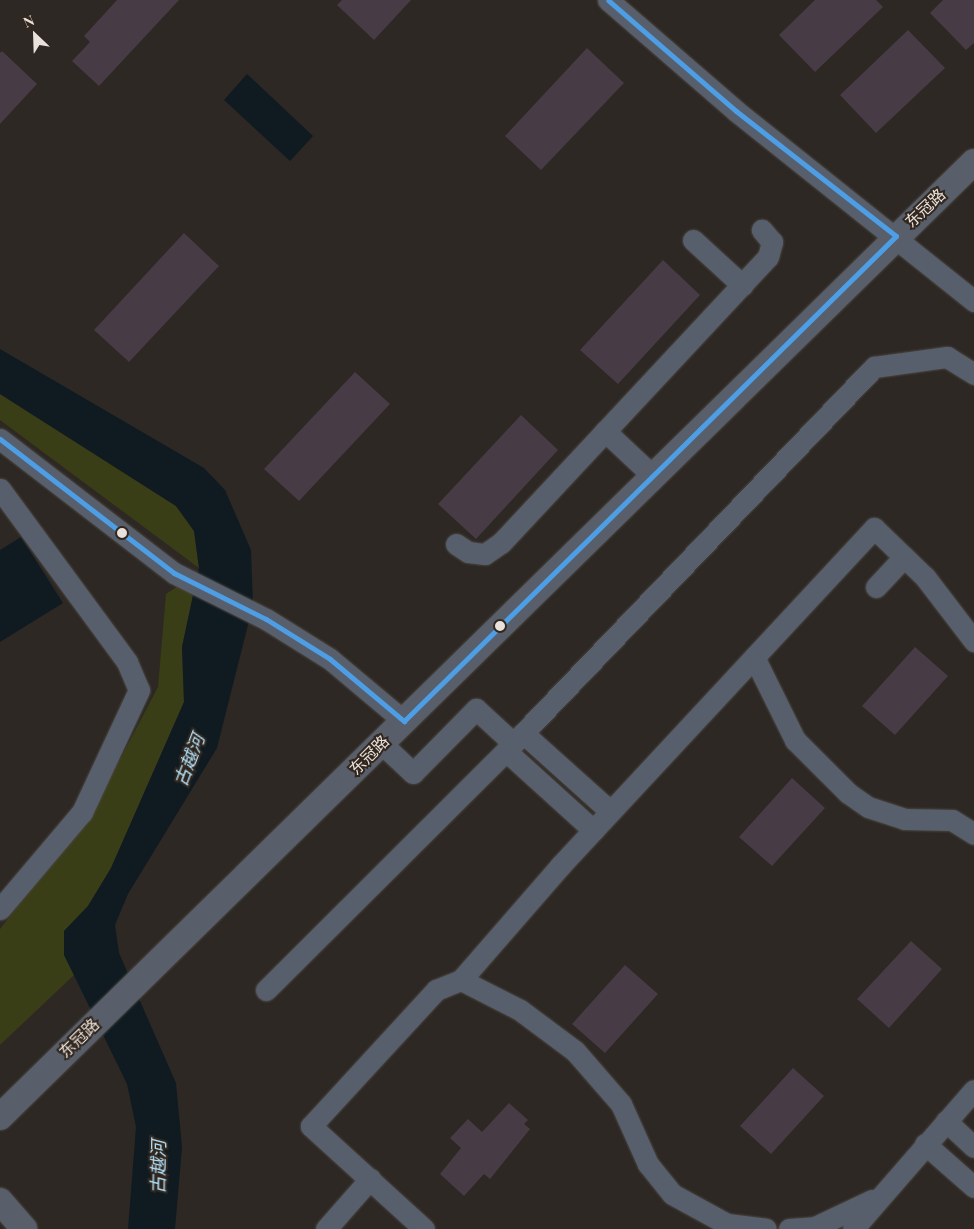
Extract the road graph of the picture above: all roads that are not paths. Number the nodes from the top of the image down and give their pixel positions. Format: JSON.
{"nodes":[{"id":1,"x":608,"y":0,"type":"edge"},
{"id":2,"x":974,"y":162,"type":"edge"},
{"id":3,"x":762,"y":230,"type":"dead end"},
{"id":4,"x":896,"y":236,"type":"junction"},
{"id":5,"x":694,"y":240,"type":"dead end"},
{"id":6,"x":742,"y":285,"type":"junction"},
{"id":7,"x":974,"y":301,"type":"edge"},
{"id":8,"x":974,"y":374,"type":"edge"},
{"id":9,"x":605,"y":431,"type":"junction"},
{"id":10,"x":0,"y":439,"type":"edge"},
{"id":11,"x":653,"y":476,"type":"junction"},
{"id":12,"x":0,"y":489,"type":"edge"},
{"id":13,"x":456,"y":544,"type":"dead end"},
{"id":14,"x":904,"y":557,"type":"junction"},
{"id":15,"x":876,"y":588,"type":"dead end"},
{"id":16,"x":974,"y":641,"type":"edge"},
{"id":17,"x":754,"y":657,"type":"junction"},
{"id":18,"x":404,"y":720,"type":"junction"},
{"id":19,"x":381,"y":743,"type":"junction"},
{"id":20,"x":514,"y":743,"type":"junction"},
{"id":21,"x":610,"y":811,"type":"junction"},
{"id":22,"x":593,"y":830,"type":"junction"},
{"id":23,"x":974,"y":834,"type":"edge"},
{"id":24,"x":0,"y":909,"type":"edge"},
{"id":25,"x":461,"y":980,"type":"junction"},
{"id":26,"x":266,"y":990,"type":"dead end"},
{"id":27,"x":974,"y":1090,"type":"edge"},
{"id":28,"x":0,"y":1117,"type":"edge"},
{"id":29,"x":946,"y":1121,"type":"junction"},
{"id":30,"x":925,"y":1144,"type":"junction"},
{"id":31,"x":974,"y":1147,"type":"edge"},
{"id":32,"x":370,"y":1180,"type":"junction"},
{"id":33,"x":974,"y":1188,"type":"edge"},
{"id":34,"x":876,"y":1198,"type":"junction"},
{"id":35,"x":0,"y":1201,"type":"edge"},
{"id":36,"x":24,"y":1229,"type":"edge"},
{"id":37,"x":326,"y":1229,"type":"edge"},
{"id":38,"x":424,"y":1229,"type":"edge"},
{"id":39,"x":766,"y":1229,"type":"edge"},
{"id":40,"x":789,"y":1229,"type":"edge"},
{"id":41,"x":853,"y":1229,"type":"edge"}],
"edges":[{"from":1,"to":4,"type":"street"},
{"from":2,"to":4,"type":"main road","name":"东冠路"},
{"from":3,"to":6,"type":"street"},
{"from":4,"to":7,"type":"street"},
{"from":4,"to":11,"type":"main road","name":"东冠路"},
{"from":5,"to":6,"type":"street"},
{"from":6,"to":9,"type":"street"},
{"from":8,"to":20,"type":"street"},
{"from":9,"to":11,"type":"street"},
{"from":9,"to":13,"type":"street"},
{"from":10,"to":18,"type":"street"},
{"from":11,"to":18,"type":"main road","name":"东冠路"},
{"from":12,"to":24,"type":"street"},
{"from":14,"to":15,"type":"street"},
{"from":14,"to":16,"type":"street"},
{"from":14,"to":17,"type":"street"},
{"from":17,"to":21,"type":"street"},
{"from":17,"to":23,"type":"street"},
{"from":18,"to":19,"type":"main road","name":"东冠路"},
{"from":19,"to":20,"type":"street"},
{"from":19,"to":28,"type":"main road","name":"东冠路"},
{"from":20,"to":21,"type":"street"},
{"from":20,"to":22,"type":"street"},
{"from":20,"to":26,"type":"street"},
{"from":21,"to":22,"type":"street"},
{"from":22,"to":25,"type":"street"},
{"from":25,"to":32,"type":"street"},
{"from":25,"to":39,"type":"street"},
{"from":27,"to":29,"type":"street"},
{"from":29,"to":30,"type":"street"},
{"from":29,"to":31,"type":"street"},
{"from":30,"to":33,"type":"street"},
{"from":30,"to":34,"type":"street"},
{"from":32,"to":37,"type":"street"},
{"from":32,"to":38,"type":"street"},
{"from":34,"to":40,"type":"street"},
{"from":34,"to":41,"type":"street"},
{"from":35,"to":36,"type":"main road"}]}
